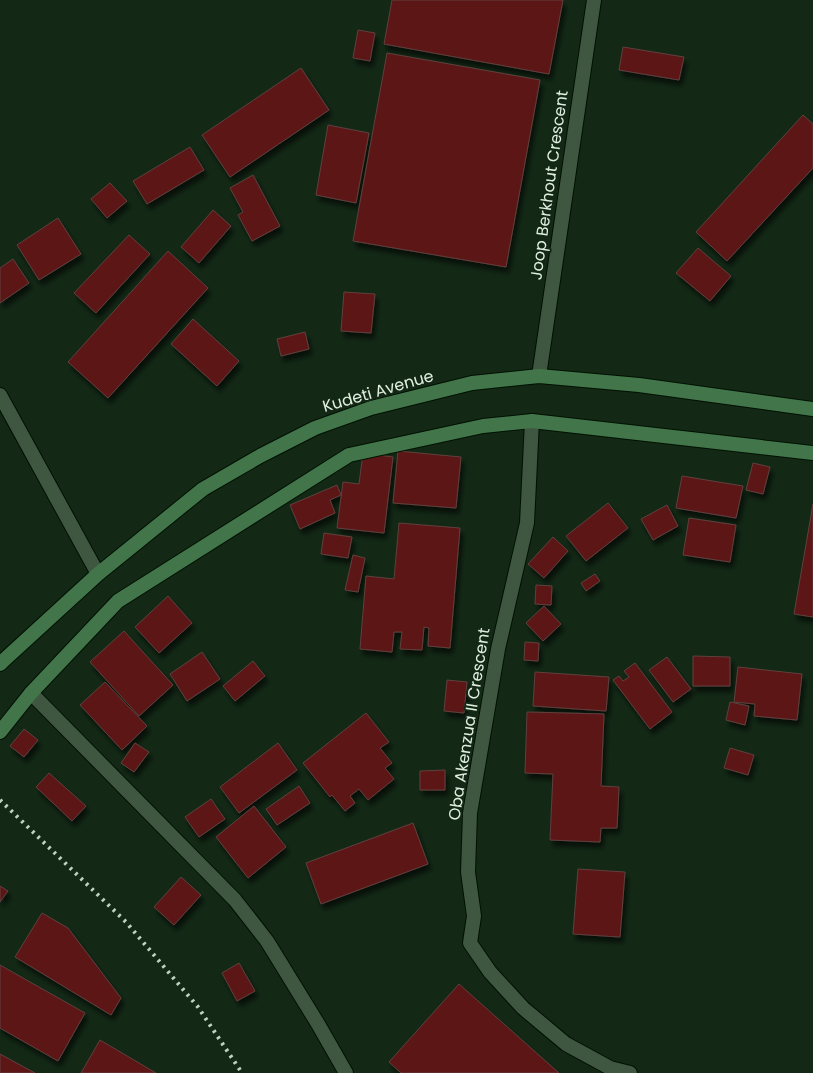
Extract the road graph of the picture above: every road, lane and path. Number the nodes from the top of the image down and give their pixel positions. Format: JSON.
{"nodes":[{"id":1,"x":594,"y":0,"type":"edge"},
{"id":2,"x":539,"y":376,"type":"junction"},
{"id":3,"x":0,"y":395,"type":"edge"},
{"id":4,"x":813,"y":409,"type":"edge"},
{"id":5,"x":532,"y":421,"type":"junction"},
{"id":6,"x":813,"y":453,"type":"edge"},
{"id":7,"x":98,"y":574,"type":"junction"},
{"id":8,"x":1,"y":660,"type":"edge"},
{"id":9,"x":31,"y":693,"type":"junction"},
{"id":10,"x":0,"y":732,"type":"edge"},
{"id":11,"x":346,"y":1073,"type":"edge"},
{"id":12,"x":630,"y":1073,"type":"edge"}],
"edges":[{"from":1,"to":2,"type":"street","name":"Joop Berkhout Crescent"},
{"from":2,"to":4,"type":"main road","name":"Kudeti Avenue"},
{"from":2,"to":7,"type":"main road","name":"Kudeti Avenue"},
{"from":3,"to":7,"type":"street"},
{"from":5,"to":6,"type":"main road"},
{"from":5,"to":9,"type":"main road"},
{"from":5,"to":12,"type":"street","name":"Oba Akenzua II Crescent"},
{"from":7,"to":8,"type":"main road","name":"Kudeti Avenue"},
{"from":9,"to":10,"type":"main road"},
{"from":9,"to":11,"type":"street"}]}
